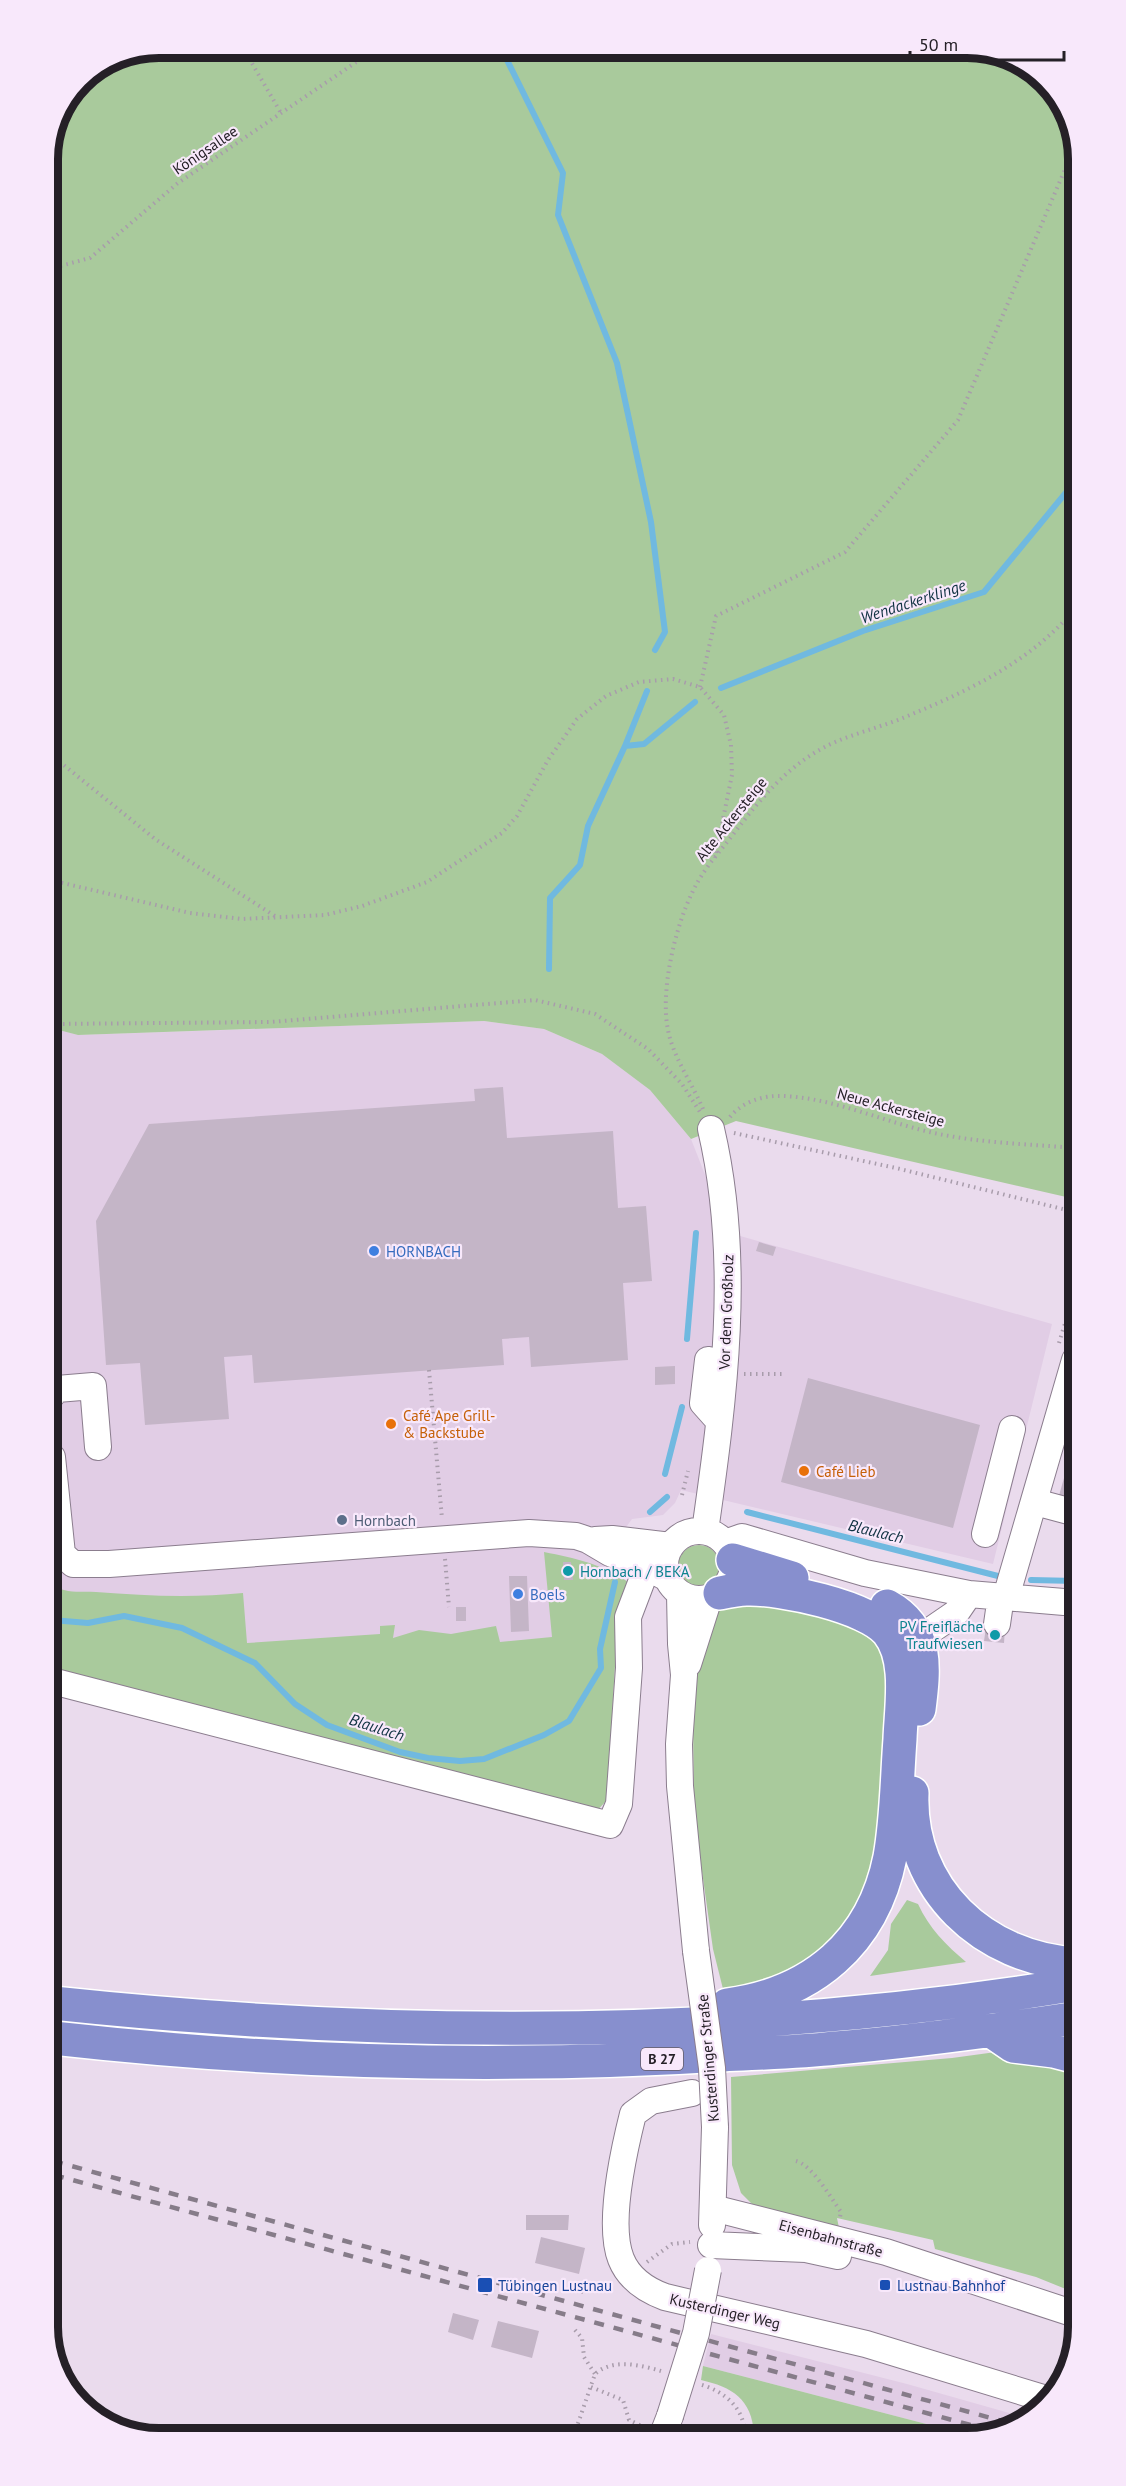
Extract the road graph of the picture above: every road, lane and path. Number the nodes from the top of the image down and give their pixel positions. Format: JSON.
{"nodes":[{"id":1,"x":249,"y":58,"type":"edge"},
{"id":2,"x":362,"y":58,"type":"edge"},
{"id":3,"x":281,"y":113,"type":"junction"},
{"id":4,"x":1068,"y":162,"type":"edge"},
{"id":5,"x":59,"y":266,"type":"edge"},
{"id":6,"x":1068,"y":616,"type":"edge"},
{"id":7,"x":700,"y":687,"type":"junction"},
{"id":8,"x":59,"y":761,"type":"edge"},
{"id":9,"x":715,"y":858,"type":"junction"},
{"id":10,"x":59,"y":882,"type":"edge"},
{"id":11,"x":279,"y":919,"type":"junction"},
{"id":12,"x":59,"y":1024,"type":"edge"},
{"id":13,"x":711,"y":1128,"type":"junction"},
{"id":14,"x":1068,"y":1147,"type":"edge"},
{"id":15,"x":1068,"y":1210,"type":"edge"},
{"id":16,"x":728,"y":1294,"type":"junction"},
{"id":17,"x":429,"y":1370,"type":"dead end"},
{"id":18,"x":724,"y":1374,"type":"junction"},
{"id":19,"x":783,"y":1374,"type":"dead end"},
{"id":20,"x":58,"y":1389,"type":"edge"},
{"id":21,"x":1068,"y":1392,"type":"edge"},
{"id":22,"x":719,"y":1421,"type":"junction"},
{"id":23,"x":1012,"y":1429,"type":"dead end"},
{"id":24,"x":99,"y":1447,"type":"dead end"},
{"id":25,"x":1035,"y":1502,"type":"junction"},
{"id":26,"x":1068,"y":1511,"type":"edge"},
{"id":27,"x":58,"y":1519,"type":"edge"},
{"id":28,"x":985,"y":1534,"type":"dead end"},
{"id":29,"x":444,"y":1539,"type":"junction"},
{"id":30,"x":588,"y":1540,"type":"junction"},
{"id":31,"x":721,"y":1545,"type":"junction"},
{"id":32,"x":671,"y":1546,"type":"junction"},
{"id":33,"x":664,"y":1579,"type":"junction"},
{"id":34,"x":854,"y":1582,"type":"junction"},
{"id":35,"x":1008,"y":1585,"type":"junction"},
{"id":36,"x":969,"y":1594,"type":"junction"},
{"id":37,"x":714,"y":1596,"type":"junction"},
{"id":38,"x":1068,"y":1601,"type":"edge"},
{"id":39,"x":449,"y":1607,"type":"dead end"},
{"id":40,"x":997,"y":1624,"type":"dead end"},
{"id":41,"x":918,"y":1639,"type":"junction"},
{"id":42,"x":684,"y":1675,"type":"junction"},
{"id":43,"x":58,"y":1683,"type":"edge"},
{"id":44,"x":1068,"y":1963,"type":"edge"},
{"id":45,"x":1068,"y":1985,"type":"edge"},
{"id":46,"x":58,"y":2003,"type":"edge"},
{"id":47,"x":1068,"y":2020,"type":"edge"},
{"id":48,"x":657,"y":2025,"type":"junction"},
{"id":49,"x":990,"y":2031,"type":"junction"},
{"id":50,"x":58,"y":2038,"type":"edge"},
{"id":51,"x":1068,"y":2055,"type":"edge"},
{"id":52,"x":692,"y":2093,"type":"dead end"},
{"id":53,"x":796,"y":2161,"type":"dead end"},
{"id":54,"x":713,"y":2208,"type":"junction"},
{"id":55,"x":838,"y":2239,"type":"junction"},
{"id":56,"x":686,"y":2241,"type":"dead end"},
{"id":57,"x":710,"y":2258,"type":"junction"},
{"id":58,"x":634,"y":2271,"type":"junction"},
{"id":59,"x":948,"y":2272,"type":"junction"},
{"id":60,"x":581,"y":2292,"type":"dead end"},
{"id":61,"x":1068,"y":2312,"type":"edge"},
{"id":62,"x":575,"y":2330,"type":"dead end"},
{"id":63,"x":591,"y":2387,"type":"junction"},
{"id":64,"x":1038,"y":2397,"type":"edge"},
{"id":65,"x":638,"y":2424,"type":"dead end"},
{"id":66,"x":666,"y":2425,"type":"edge"},
{"id":67,"x":577,"y":2428,"type":"edge"}],
"edges":[{"from":1,"to":3,"type":"path"},
{"from":2,"to":3,"type":"path","name":"Königsallee"},
{"from":3,"to":5,"type":"path","name":"Königsallee"},
{"from":4,"to":7,"type":"path"},
{"from":6,"to":9,"type":"path","name":"Alte Ackersteige"},
{"from":7,"to":9,"type":"path"},
{"from":7,"to":11,"type":"path"},
{"from":8,"to":11,"type":"path"},
{"from":9,"to":13,"type":"path","name":"Alte Ackersteige"},
{"from":10,"to":11,"type":"path"},
{"from":12,"to":13,"type":"path"},
{"from":13,"to":14,"type":"path","name":"Neue Ackersteige"},
{"from":13,"to":15,"type":"path"},
{"from":13,"to":16,"type":"street","name":"Vor dem Großholz"},
{"from":16,"to":18,"type":"street","name":"Vor dem Großholz"},
{"from":16,"to":22,"type":"street"},
{"from":17,"to":29,"type":"path"},
{"from":18,"to":19,"type":"path"},
{"from":18,"to":22,"type":"street","name":"Vor dem Großholz"},
{"from":20,"to":24,"type":"street"},
{"from":21,"to":25,"type":"street"},
{"from":22,"to":31,"type":"street","name":"Vor dem Großholz"},
{"from":23,"to":28,"type":"street"},
{"from":25,"to":26,"type":"street"},
{"from":25,"to":35,"type":"street"},
{"from":27,"to":29,"type":"street"},
{"from":29,"to":30,"type":"street"},
{"from":29,"to":39,"type":"path"},
{"from":30,"to":32,"type":"street"},
{"from":30,"to":33,"type":"street"},
{"from":31,"to":32,"type":"street"},
{"from":31,"to":34,"type":"highway"},
{"from":31,"to":37,"type":"street"},
{"from":32,"to":33,"type":"street"},
{"from":33,"to":37,"type":"street"},
{"from":33,"to":42,"type":"street","name":"Kusterdinger Straße"},
{"from":33,"to":43,"type":"street"},
{"from":34,"to":36,"type":"street"},
{"from":34,"to":41,"type":"highway"},
{"from":35,"to":36,"type":"street"},
{"from":35,"to":38,"type":"street"},
{"from":35,"to":40,"type":"street"},
{"from":36,"to":41,"type":"street"},
{"from":37,"to":42,"type":"street","name":"Kusterdinger Straße"},
{"from":37,"to":48,"type":"highway"},
{"from":41,"to":44,"type":"highway"},
{"from":42,"to":54,"type":"street","name":"Kusterdinger Straße","bridge":true},
{"from":45,"to":48,"type":"highway"},
{"from":46,"to":48,"type":"highway"},
{"from":47,"to":49,"type":"highway","number":"B 27"},
{"from":49,"to":50,"type":"highway","number":"B 27"},
{"from":49,"to":51,"type":"highway"},
{"from":52,"to":58,"type":"street","name":"Kusterdinger Weg"},
{"from":53,"to":55,"type":"path"},
{"from":54,"to":55,"type":"street","name":"Eisenbahnstraße"},
{"from":54,"to":57,"type":"street","name":"Kusterdinger Straße"},
{"from":55,"to":59,"type":"street","name":"Eisenbahnstraße"},
{"from":56,"to":58,"type":"path"},
{"from":57,"to":59,"type":"street","name":"Eisenbahnstraße"},
{"from":57,"to":66,"type":"street","name":"Kusterdinger Straße","bridge":true},
{"from":58,"to":60,"type":"path"},
{"from":58,"to":64,"type":"street","name":"Kusterdinger Weg"},
{"from":59,"to":61,"type":"street","name":"Eisenbahnstraße"},
{"from":62,"to":63,"type":"path"},
{"from":63,"to":65,"type":"path"},
{"from":63,"to":67,"type":"path"}]}
